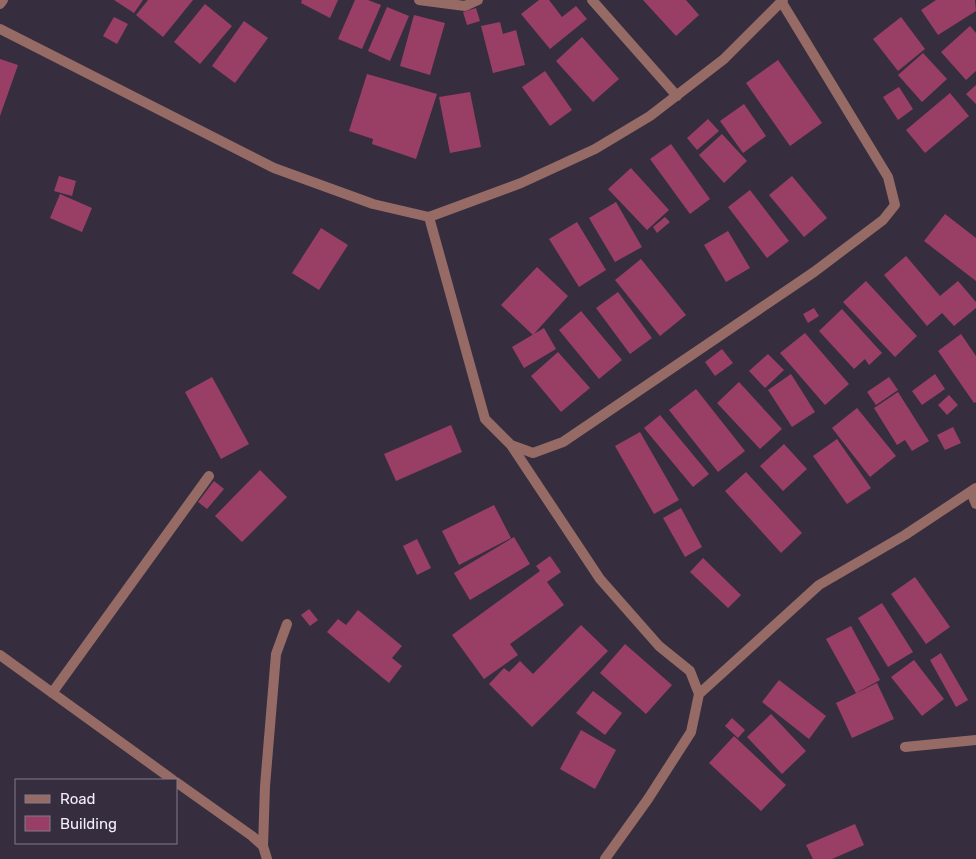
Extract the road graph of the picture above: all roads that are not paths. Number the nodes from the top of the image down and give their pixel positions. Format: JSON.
{"nodes":[{"id":1,"x":3,"y":0,"type":"edge"},
{"id":2,"x":419,"y":0,"type":"edge"},
{"id":3,"x":478,"y":0,"type":"edge"},
{"id":4,"x":592,"y":0,"type":"edge"},
{"id":5,"x":782,"y":1,"type":"edge"},
{"id":6,"x":0,"y":4,"type":"edge"},
{"id":7,"x":0,"y":29,"type":"edge"},
{"id":8,"x":676,"y":96,"type":"junction"},
{"id":9,"x":429,"y":217,"type":"junction"},
{"id":10,"x":511,"y":445,"type":"junction"},
{"id":11,"x":209,"y":476,"type":"dead end"},
{"id":12,"x":974,"y":490,"type":"edge"},
{"id":13,"x":976,"y":504,"type":"edge"},
{"id":14,"x":287,"y":624,"type":"dead end"},
{"id":15,"x":0,"y":654,"type":"edge"},
{"id":16,"x":52,"y":692,"type":"junction"},
{"id":17,"x":699,"y":694,"type":"junction"},
{"id":18,"x":976,"y":740,"type":"edge"},
{"id":19,"x":905,"y":747,"type":"dead end"},
{"id":20,"x":172,"y":779,"type":"edge"},
{"id":21,"x":178,"y":783,"type":"edge"},
{"id":22,"x":263,"y":846,"type":"junction"},
{"id":23,"x":267,"y":859,"type":"edge"},
{"id":24,"x":605,"y":859,"type":"edge"}],
"edges":[{"from":1,"to":6,"type":"street"},
{"from":2,"to":3,"type":"street"},
{"from":4,"to":8,"type":"street"},
{"from":5,"to":8,"type":"street"},
{"from":5,"to":10,"type":"street"},
{"from":7,"to":9,"type":"street"},
{"from":8,"to":9,"type":"street"},
{"from":9,"to":10,"type":"street"},
{"from":10,"to":17,"type":"street"},
{"from":11,"to":16,"type":"street"},
{"from":12,"to":13,"type":"street"},
{"from":12,"to":17,"type":"street"},
{"from":14,"to":22,"type":"street"},
{"from":15,"to":16,"type":"street"},
{"from":16,"to":20,"type":"street"},
{"from":17,"to":24,"type":"street"},
{"from":18,"to":19,"type":"street"},
{"from":21,"to":22,"type":"street"},
{"from":22,"to":23,"type":"street"}]}
